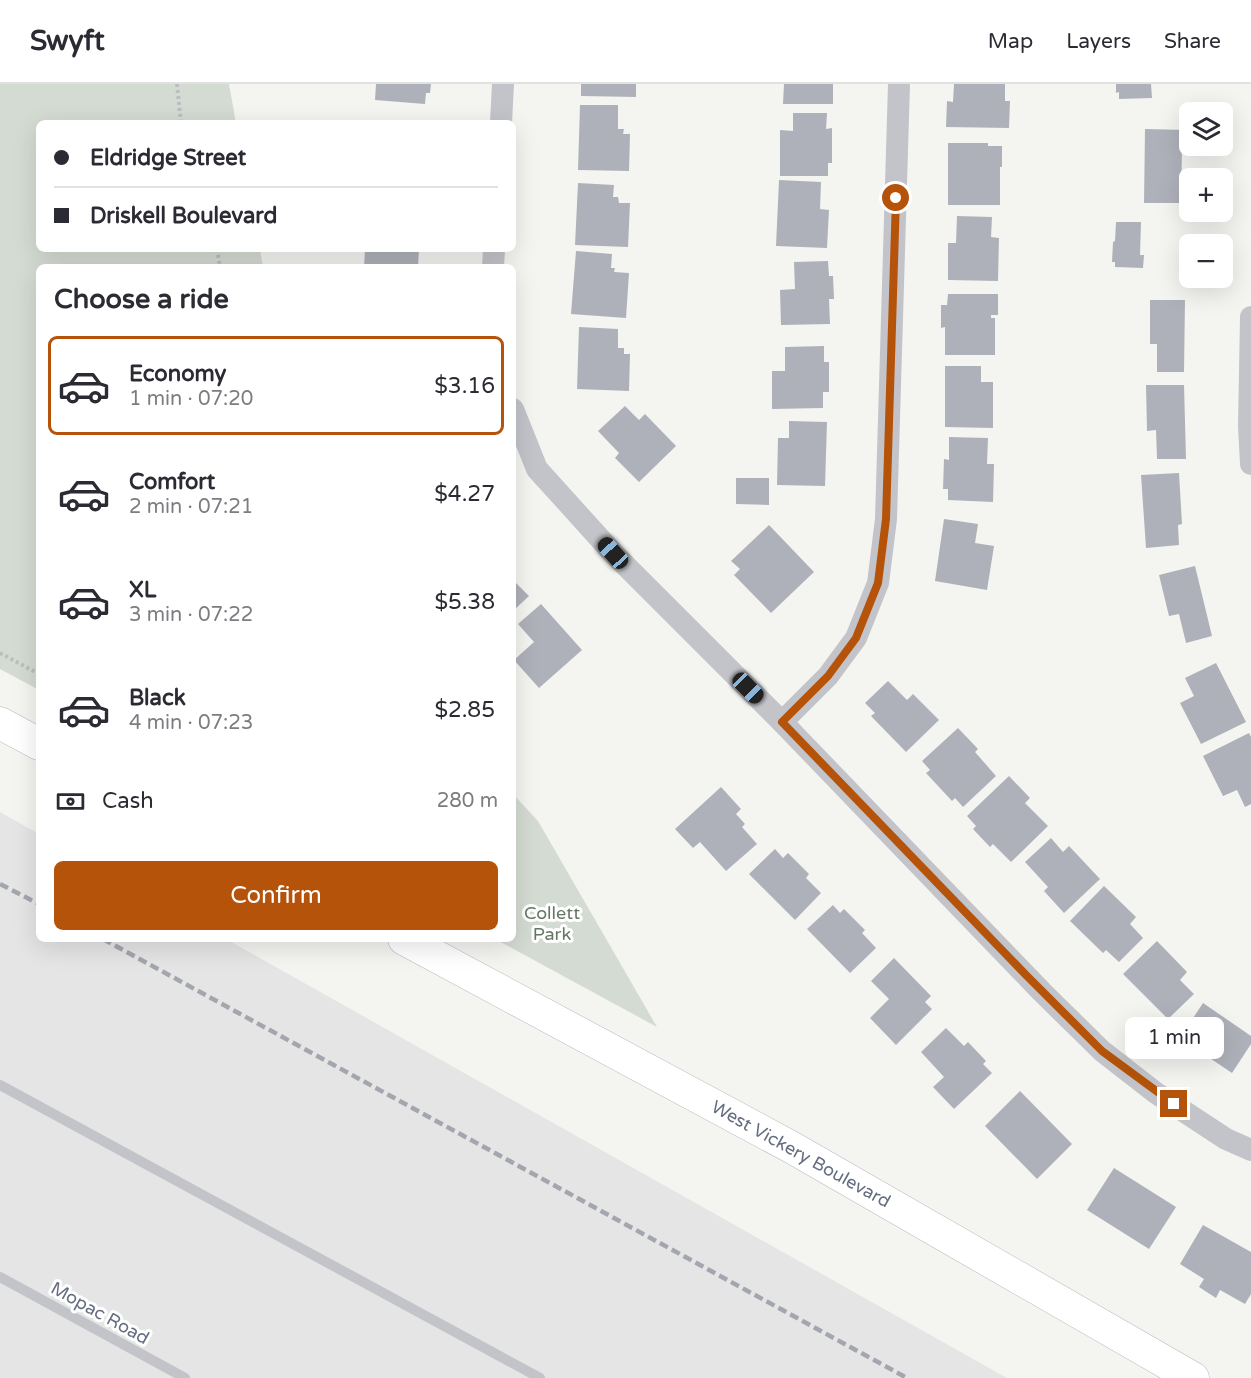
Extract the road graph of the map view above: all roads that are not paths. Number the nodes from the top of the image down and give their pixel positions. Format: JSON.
{"nodes":[{"id":1,"x":503,"y":84,"type":"edge"},
{"id":2,"x":900,"y":84,"type":"edge"},
{"id":3,"x":501,"y":120,"type":"edge"},
{"id":4,"x":1251,"y":317,"type":"edge"},
{"id":5,"x":516,"y":416,"type":"edge"},
{"id":6,"x":1251,"y":464,"type":"edge"},
{"id":7,"x":782,"y":722,"type":"junction"},
{"id":8,"x":0,"y":723,"type":"edge"},
{"id":9,"x":36,"y":742,"type":"edge"},
{"id":10,"x":410,"y":942,"type":"edge"},
{"id":11,"x":0,"y":1085,"type":"edge"},
{"id":12,"x":1251,"y":1150,"type":"edge"},
{"id":13,"x":0,"y":1277,"type":"edge"},
{"id":14,"x":185,"y":1378,"type":"edge"},
{"id":15,"x":540,"y":1378,"type":"edge"},
{"id":16,"x":1193,"y":1378,"type":"edge"}],
"edges":[{"from":1,"to":3,"type":"street"},
{"from":2,"to":7,"type":"street"},
{"from":4,"to":6,"type":"street"},
{"from":5,"to":7,"type":"street"},
{"from":7,"to":12,"type":"street"},
{"from":8,"to":9,"type":"main road"},
{"from":10,"to":16,"type":"main road","name":"West Vickery Boulevard"},
{"from":11,"to":15,"type":"lane"},
{"from":13,"to":14,"type":"lane","name":"Mopac Road"}]}
